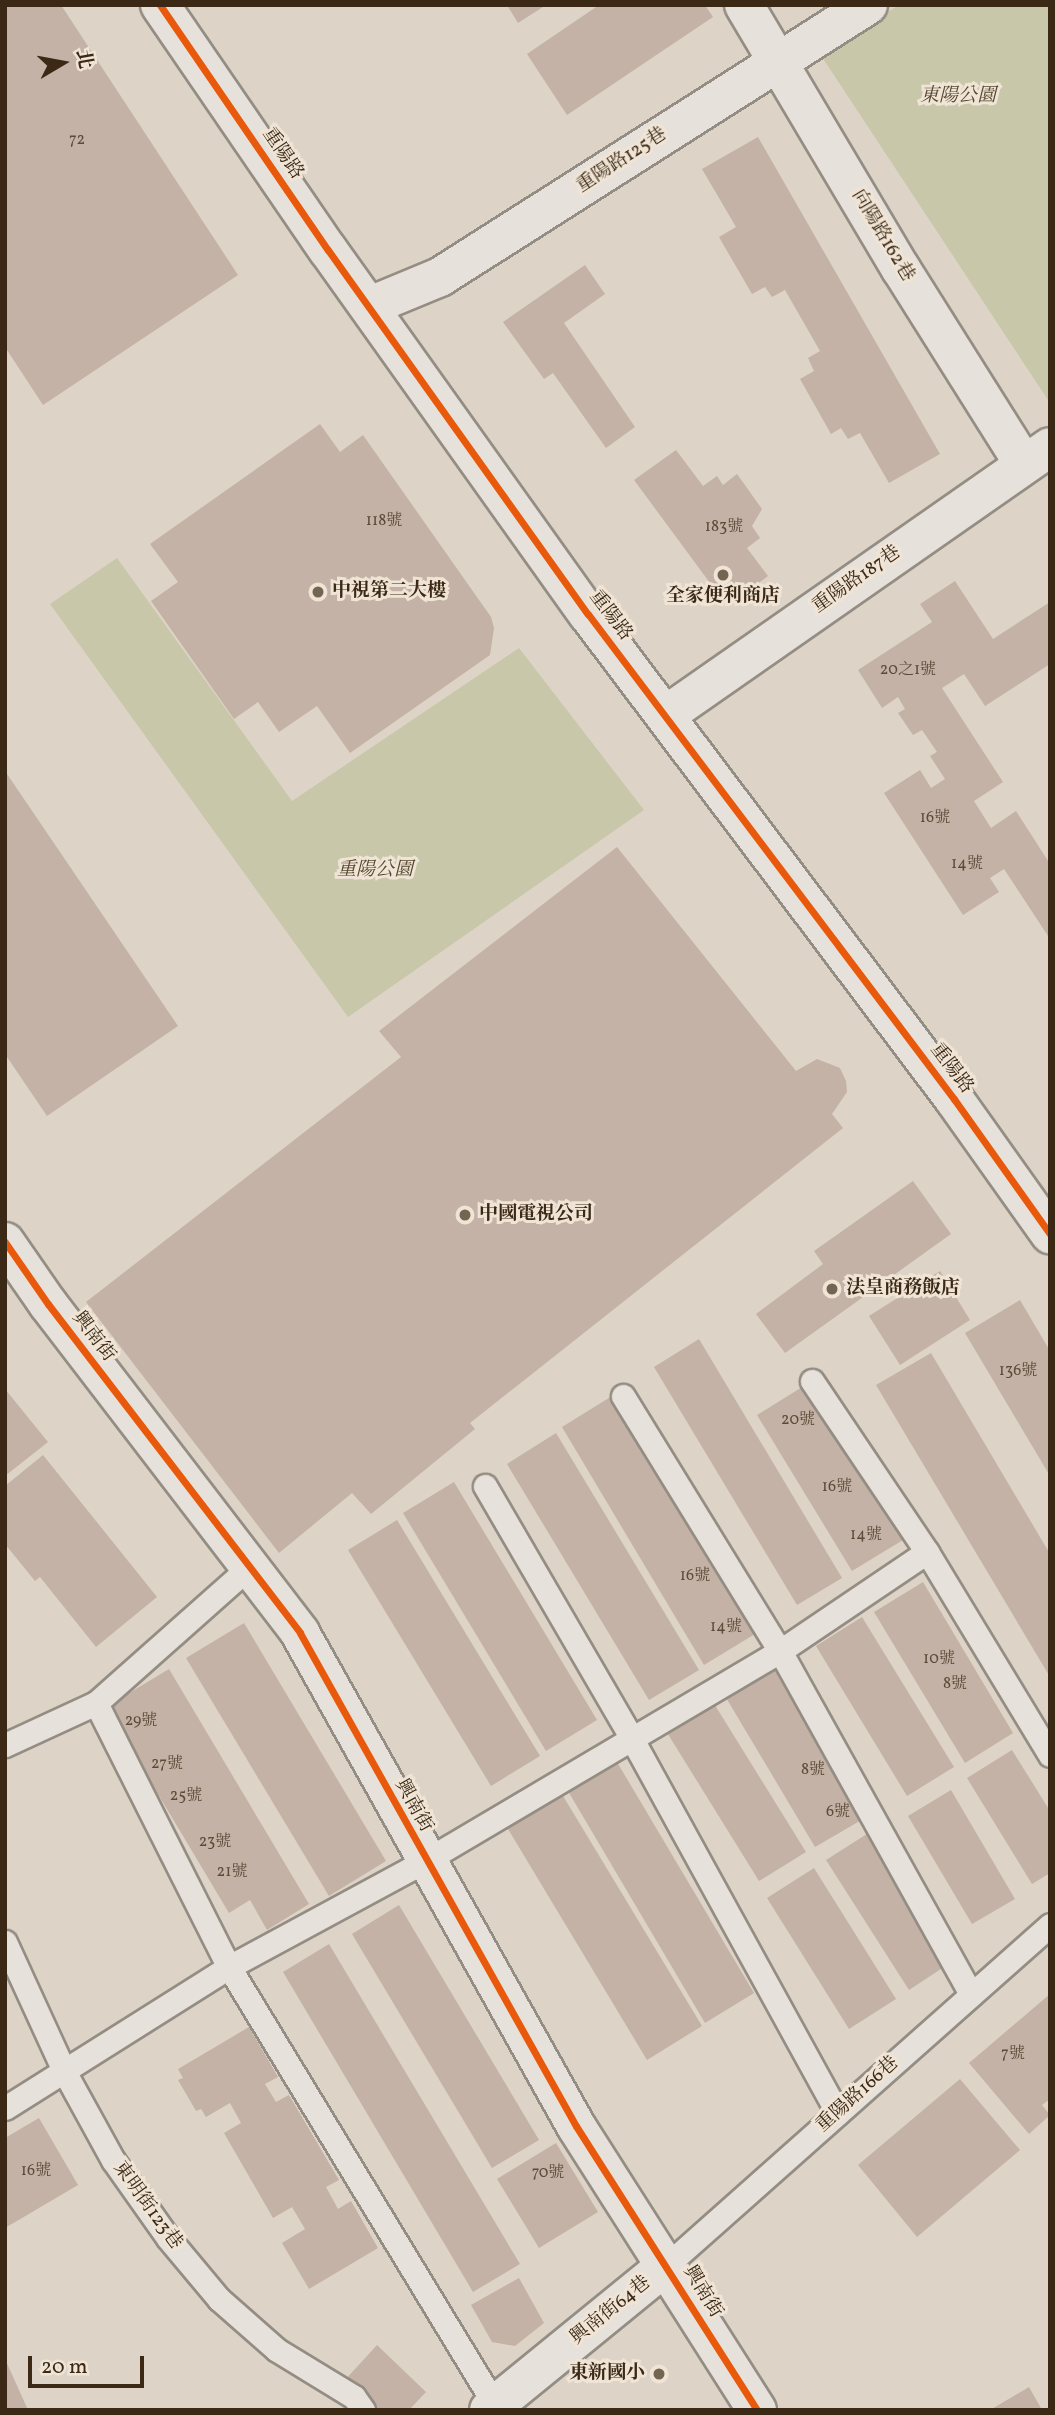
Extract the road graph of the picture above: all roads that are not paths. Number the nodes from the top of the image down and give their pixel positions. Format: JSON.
{"nodes":[{"id":1,"x":160,"y":5,"type":"edge"},
{"id":2,"x":744,"y":5,"type":"edge"},
{"id":3,"x":868,"y":5,"type":"edge"},
{"id":4,"x":778,"y":63,"type":"junction"},
{"id":5,"x":370,"y":306,"type":"junction"},
{"id":6,"x":1037,"y":455,"type":"edge"},
{"id":7,"x":666,"y":715,"type":"junction"},
{"id":8,"x":1050,"y":1234,"type":"edge"},
{"id":9,"x":5,"y":1242,"type":"edge"},
{"id":10,"x":812,"y":1381,"type":"dead end"},
{"id":11,"x":623,"y":1396,"type":"dead end"},
{"id":12,"x":485,"y":1486,"type":"dead end"},
{"id":13,"x":927,"y":1552,"type":"junction"},
{"id":14,"x":248,"y":1567,"type":"junction"},
{"id":15,"x":780,"y":1651,"type":"junction"},
{"id":16,"x":96,"y":1703,"type":"junction"},
{"id":17,"x":632,"y":1739,"type":"junction"},
{"id":18,"x":5,"y":1745,"type":"edge"},
{"id":19,"x":1050,"y":1755,"type":"edge"},
{"id":20,"x":425,"y":1861,"type":"junction"},
{"id":21,"x":1050,"y":1925,"type":"edge"},
{"id":22,"x":5,"y":1942,"type":"edge"},
{"id":23,"x":229,"y":1967,"type":"junction"},
{"id":24,"x":971,"y":1994,"type":"junction"},
{"id":25,"x":64,"y":2071,"type":"junction"},
{"id":26,"x":5,"y":2108,"type":"edge"},
{"id":27,"x":838,"y":2113,"type":"junction"},
{"id":28,"x":667,"y":2265,"type":"junction"},
{"id":29,"x":492,"y":2407,"type":"edge"},
{"id":30,"x":363,"y":2410,"type":"edge"},
{"id":31,"x":757,"y":2410,"type":"edge"}],
"edges":[{"from":1,"to":5,"type":"street","name":"重陽路"},
{"from":2,"to":4,"type":"street","name":"向陽路162巷"},
{"from":3,"to":4,"type":"street","name":"重陽路125巷"},
{"from":4,"to":5,"type":"street","name":"重陽路125巷"},
{"from":4,"to":6,"type":"street","name":"向陽路162巷"},
{"from":5,"to":7,"type":"street","name":"重陽路"},
{"from":6,"to":7,"type":"street","name":"重陽路187巷"},
{"from":7,"to":8,"type":"street","name":"重陽路"},
{"from":9,"to":14,"type":"street","name":"興南街"},
{"from":10,"to":13,"type":"lane"},
{"from":11,"to":15,"type":"lane"},
{"from":12,"to":17,"type":"lane"},
{"from":13,"to":15,"type":"lane"},
{"from":13,"to":19,"type":"lane"},
{"from":14,"to":16,"type":"lane"},
{"from":14,"to":20,"type":"street","name":"興南街"},
{"from":15,"to":17,"type":"lane"},
{"from":15,"to":24,"type":"lane"},
{"from":16,"to":18,"type":"lane"},
{"from":16,"to":23,"type":"lane"},
{"from":17,"to":20,"type":"lane"},
{"from":17,"to":27,"type":"lane"},
{"from":20,"to":23,"type":"lane"},
{"from":20,"to":28,"type":"street","name":"興南街"},
{"from":21,"to":24,"type":"lane","name":"重陽路166巷"},
{"from":22,"to":25,"type":"lane","name":"東明街123巷"},
{"from":23,"to":25,"type":"lane"},
{"from":23,"to":29,"type":"lane"},
{"from":24,"to":27,"type":"lane","name":"重陽路166巷"},
{"from":25,"to":26,"type":"lane"},
{"from":25,"to":30,"type":"lane","name":"東明街123巷"},
{"from":27,"to":28,"type":"lane","name":"重陽路166巷"},
{"from":28,"to":29,"type":"street","name":"興南街64巷"},
{"from":28,"to":31,"type":"street","name":"興南街"}]}
